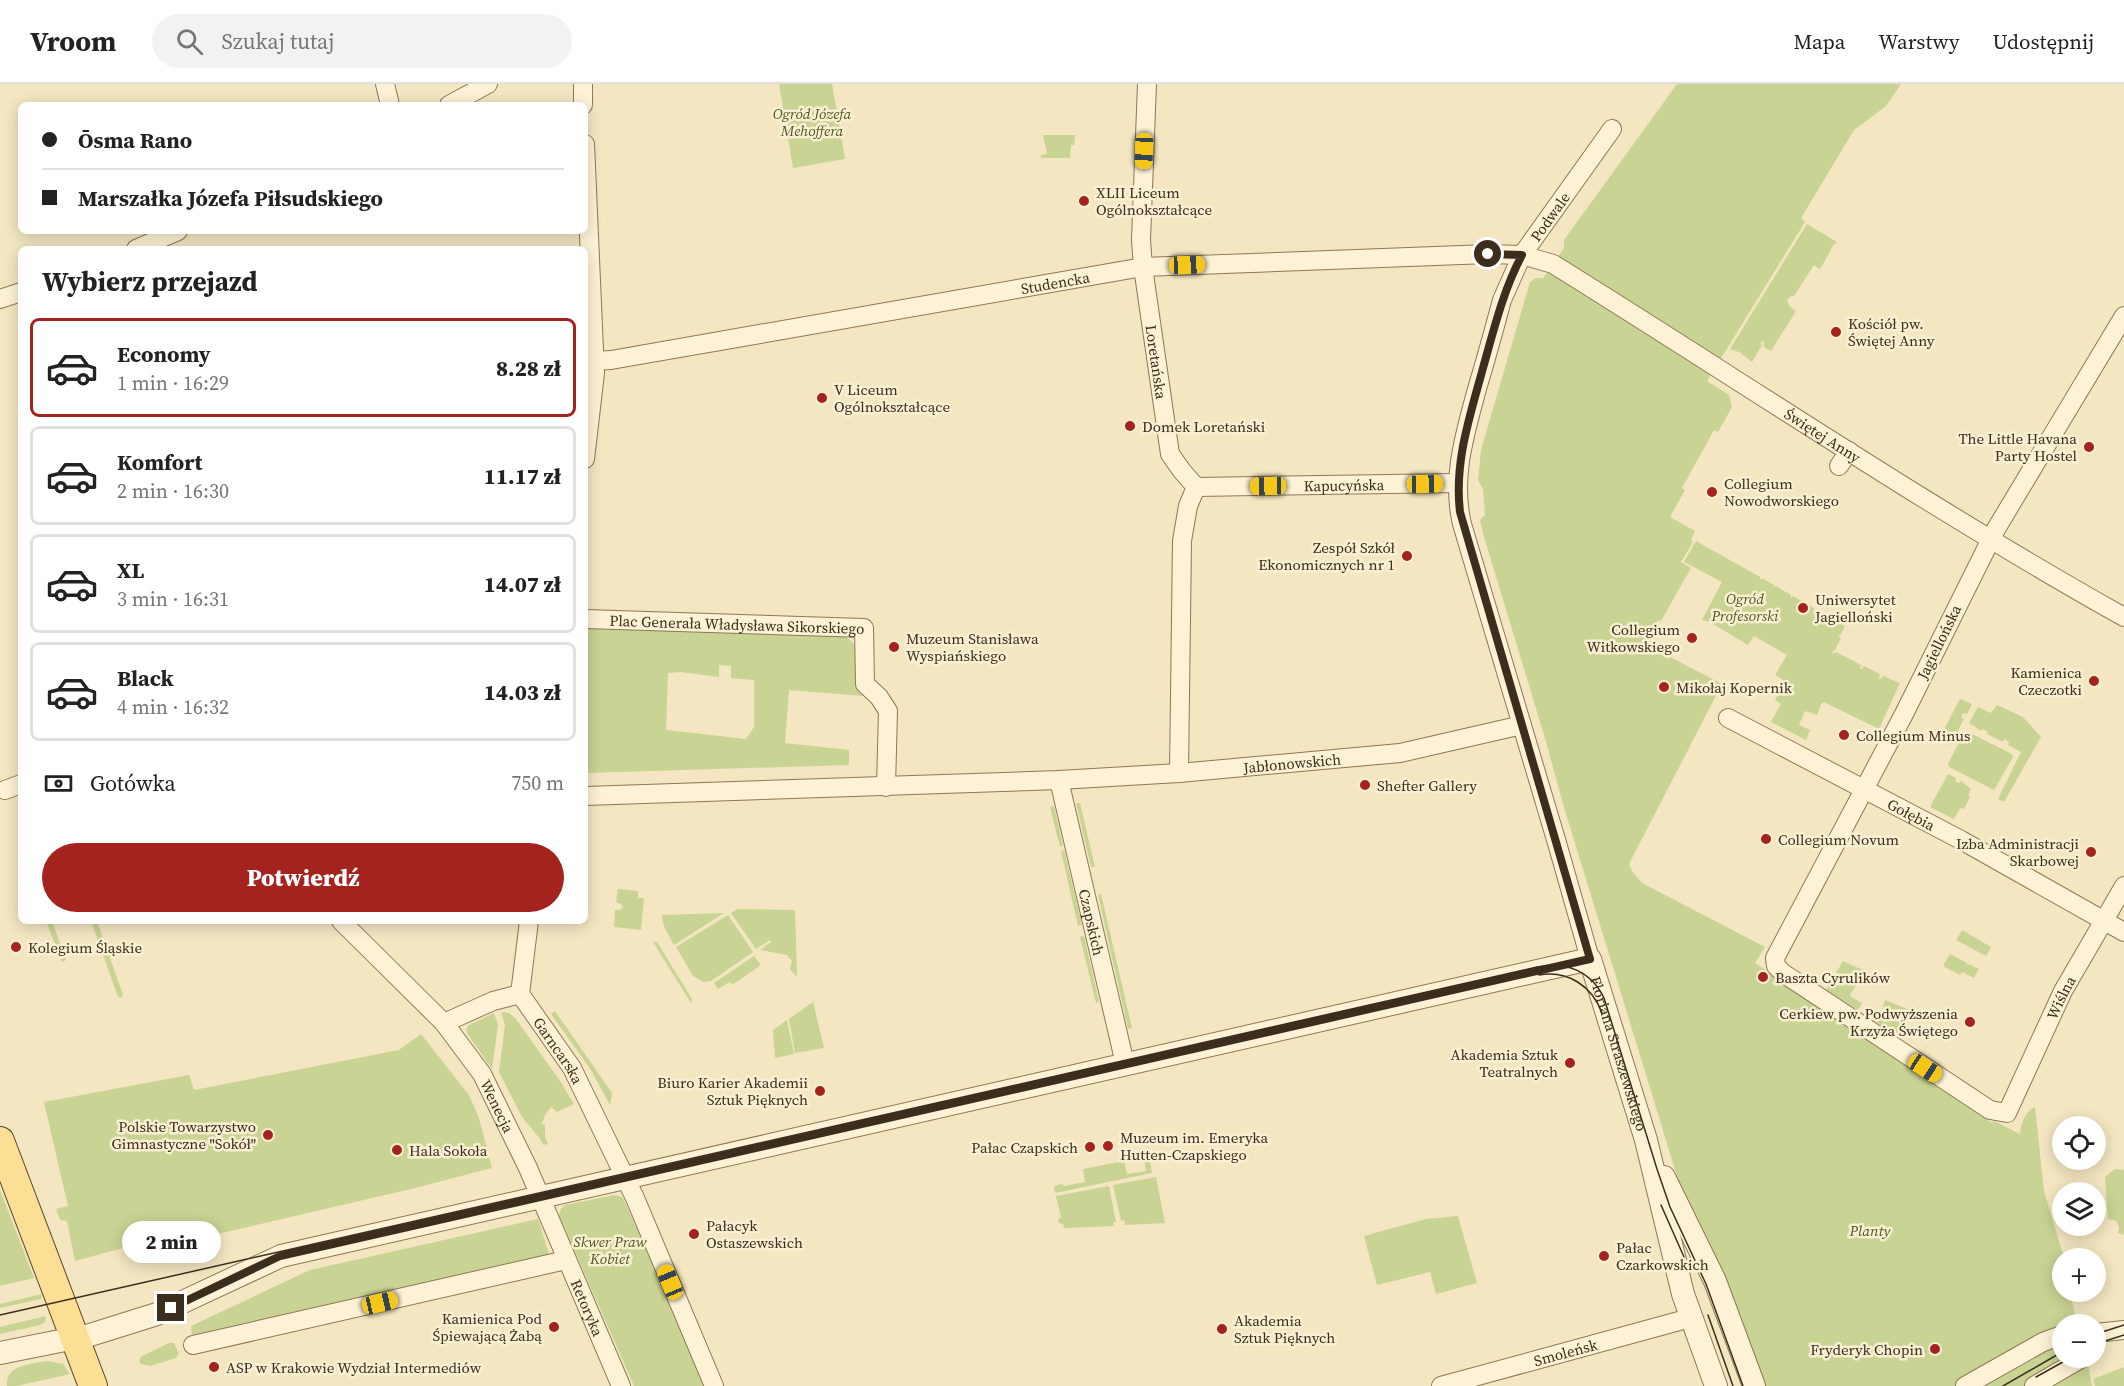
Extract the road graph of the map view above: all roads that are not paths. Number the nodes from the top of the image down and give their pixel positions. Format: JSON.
{"nodes":[{"id":1,"x":385,"y":84,"type":"edge"},
{"id":2,"x":488,"y":84,"type":"edge"},
{"id":3,"x":583,"y":84,"type":"edge"},
{"id":4,"x":1147,"y":84,"type":"edge"},
{"id":5,"x":389,"y":102,"type":"edge"},
{"id":6,"x":455,"y":102,"type":"edge"},
{"id":7,"x":583,"y":102,"type":"edge"},
{"id":8,"x":1612,"y":129,"type":"dead end"},
{"id":9,"x":588,"y":216,"type":"edge"},
{"id":10,"x":171,"y":234,"type":"edge"},
{"id":11,"x":143,"y":246,"type":"edge"},
{"id":12,"x":1522,"y":255,"type":"junction"},
{"id":13,"x":1143,"y":267,"type":"junction"},
{"id":14,"x":18,"y":293,"type":"edge"},
{"id":15,"x":0,"y":299,"type":"edge"},
{"id":16,"x":2124,"y":316,"type":"edge"},
{"id":17,"x":594,"y":360,"type":"junction"},
{"id":18,"x":588,"y":426,"type":"edge"},
{"id":19,"x":1458,"y":483,"type":"junction"},
{"id":20,"x":1196,"y":487,"type":"junction"},
{"id":21,"x":1991,"y":539,"type":"junction"},
{"id":22,"x":2124,"y":617,"type":"edge"},
{"id":23,"x":588,"y":619,"type":"edge"},
{"id":24,"x":1728,"y":718,"type":"dead end"},
{"id":25,"x":1522,"y":725,"type":"junction"},
{"id":26,"x":1179,"y":773,"type":"junction"},
{"id":27,"x":1059,"y":780,"type":"junction"},
{"id":28,"x":886,"y":787,"type":"junction"},
{"id":29,"x":1864,"y":789,"type":"junction"},
{"id":30,"x":588,"y":796,"type":"edge"},
{"id":31,"x":2124,"y":886,"type":"edge"},
{"id":32,"x":2105,"y":920,"type":"junction"},
{"id":33,"x":344,"y":924,"type":"edge"},
{"id":34,"x":529,"y":924,"type":"edge"},
{"id":35,"x":2124,"y":932,"type":"edge"},
{"id":36,"x":1590,"y":959,"type":"junction"},
{"id":37,"x":520,"y":994,"type":"junction"},
{"id":38,"x":444,"y":1023,"type":"junction"},
{"id":39,"x":1125,"y":1064,"type":"junction"},
{"id":40,"x":2007,"y":1113,"type":"joint"},
{"id":41,"x":1646,"y":1140,"type":"junction"},
{"id":42,"x":0,"y":1141,"type":"edge"},
{"id":43,"x":625,"y":1178,"type":"junction"},
{"id":44,"x":540,"y":1197,"type":"junction"},
{"id":45,"x":566,"y":1260,"type":"junction"},
{"id":46,"x":1690,"y":1318,"type":"junction"},
{"id":47,"x":2121,"y":1331,"type":"edge"},
{"id":48,"x":2106,"y":1332,"type":"edge"},
{"id":49,"x":74,"y":1337,"type":"junction"},
{"id":50,"x":2052,"y":1339,"type":"edge"},
{"id":51,"x":2106,"y":1341,"type":"edge"},
{"id":52,"x":193,"y":1345,"type":"dead end"},
{"id":53,"x":0,"y":1353,"type":"edge"},
{"id":54,"x":2065,"y":1368,"type":"edge"},
{"id":55,"x":93,"y":1386,"type":"edge"},
{"id":56,"x":621,"y":1386,"type":"edge"},
{"id":57,"x":714,"y":1386,"type":"edge"},
{"id":58,"x":1441,"y":1386,"type":"edge"},
{"id":59,"x":1716,"y":1386,"type":"edge"},
{"id":60,"x":1754,"y":1386,"type":"edge"},
{"id":61,"x":1965,"y":1386,"type":"edge"},
{"id":62,"x":2034,"y":1386,"type":"edge"}],
"edges":[{"from":1,"to":5,"type":"street"},
{"from":2,"to":6,"type":"street"},
{"from":3,"to":7,"type":"street"},
{"from":4,"to":13,"type":"street","name":"Loretańska"},
{"from":8,"to":12,"type":"street","name":"Podwale"},
{"from":9,"to":17,"type":"street"},
{"from":10,"to":11,"type":"street"},
{"from":12,"to":13,"type":"street","name":"Studencka"},
{"from":12,"to":19,"type":"street","name":"Podwale"},
{"from":12,"to":21,"type":"street","name":"Świętej Anny"},
{"from":13,"to":17,"type":"street","name":"Studencka"},
{"from":13,"to":20,"type":"street","name":"Loretańska"},
{"from":14,"to":15,"type":"street"},
{"from":16,"to":21,"type":"street","name":"Jagiellońska"},
{"from":17,"to":18,"type":"street"},
{"from":19,"to":20,"type":"street","name":"Kapucyńska"},
{"from":19,"to":25,"type":"street","name":"Floriana Straszewskiego"},
{"from":20,"to":26,"type":"street"},
{"from":21,"to":22,"type":"street","name":"Świętej Anny"},
{"from":21,"to":29,"type":"street","name":"Jagiellońska"},
{"from":23,"to":28,"type":"street","name":"Plac Generała Władysława Sikorskiego"},
{"from":24,"to":29,"type":"street","name":"Gołębia"},
{"from":25,"to":26,"type":"street","name":"Jabłonowskich"},
{"from":25,"to":36,"type":"street","name":"Floriana Straszewskiego"},
{"from":26,"to":27,"type":"street","name":"Jabłonowskich"},
{"from":27,"to":28,"type":"street"},
{"from":27,"to":39,"type":"street","name":"Czapskich"},
{"from":28,"to":30,"type":"street"},
{"from":29,"to":32,"type":"street","name":"Gołębia"},
{"from":29,"to":40,"type":"street","name":"Jagiellońska"},
{"from":31,"to":32,"type":"street","name":"Wiślna"},
{"from":32,"to":35,"type":"street","name":"Gołębia"},
{"from":32,"to":40,"type":"street","name":"Wiślna"},
{"from":33,"to":38,"type":"street","name":"Wenecja"},
{"from":34,"to":37,"type":"street"},
{"from":36,"to":39,"type":"street"},
{"from":36,"to":41,"type":"street","name":"Floriana Straszewskiego"},
{"from":37,"to":38,"type":"street"},
{"from":37,"to":43,"type":"street","name":"Garncarska"},
{"from":38,"to":44,"type":"street","name":"Wenecja"},
{"from":39,"to":43,"type":"street"},
{"from":41,"to":46,"type":"street","name":"Floriana Straszewskiego"},
{"from":41,"to":60,"type":"street","name":"Floriana Straszewskiego"},
{"from":42,"to":49,"type":"main road"},
{"from":43,"to":44,"type":"street"},
{"from":43,"to":57,"type":"street"},
{"from":44,"to":45,"type":"street","name":"Retoryka"},
{"from":44,"to":49,"type":"street"},
{"from":45,"to":52,"type":"street"},
{"from":45,"to":56,"type":"street","name":"Retoryka"},
{"from":46,"to":58,"type":"street","name":"Smoleńsk"},
{"from":46,"to":59,"type":"street","name":"Floriana Straszewskiego"},
{"from":47,"to":48,"type":"street"},
{"from":47,"to":51,"type":"street"},
{"from":49,"to":53,"type":"street"},
{"from":49,"to":55,"type":"main road"},
{"from":50,"to":61,"type":"street"},
{"from":54,"to":62,"type":"street"}]}
